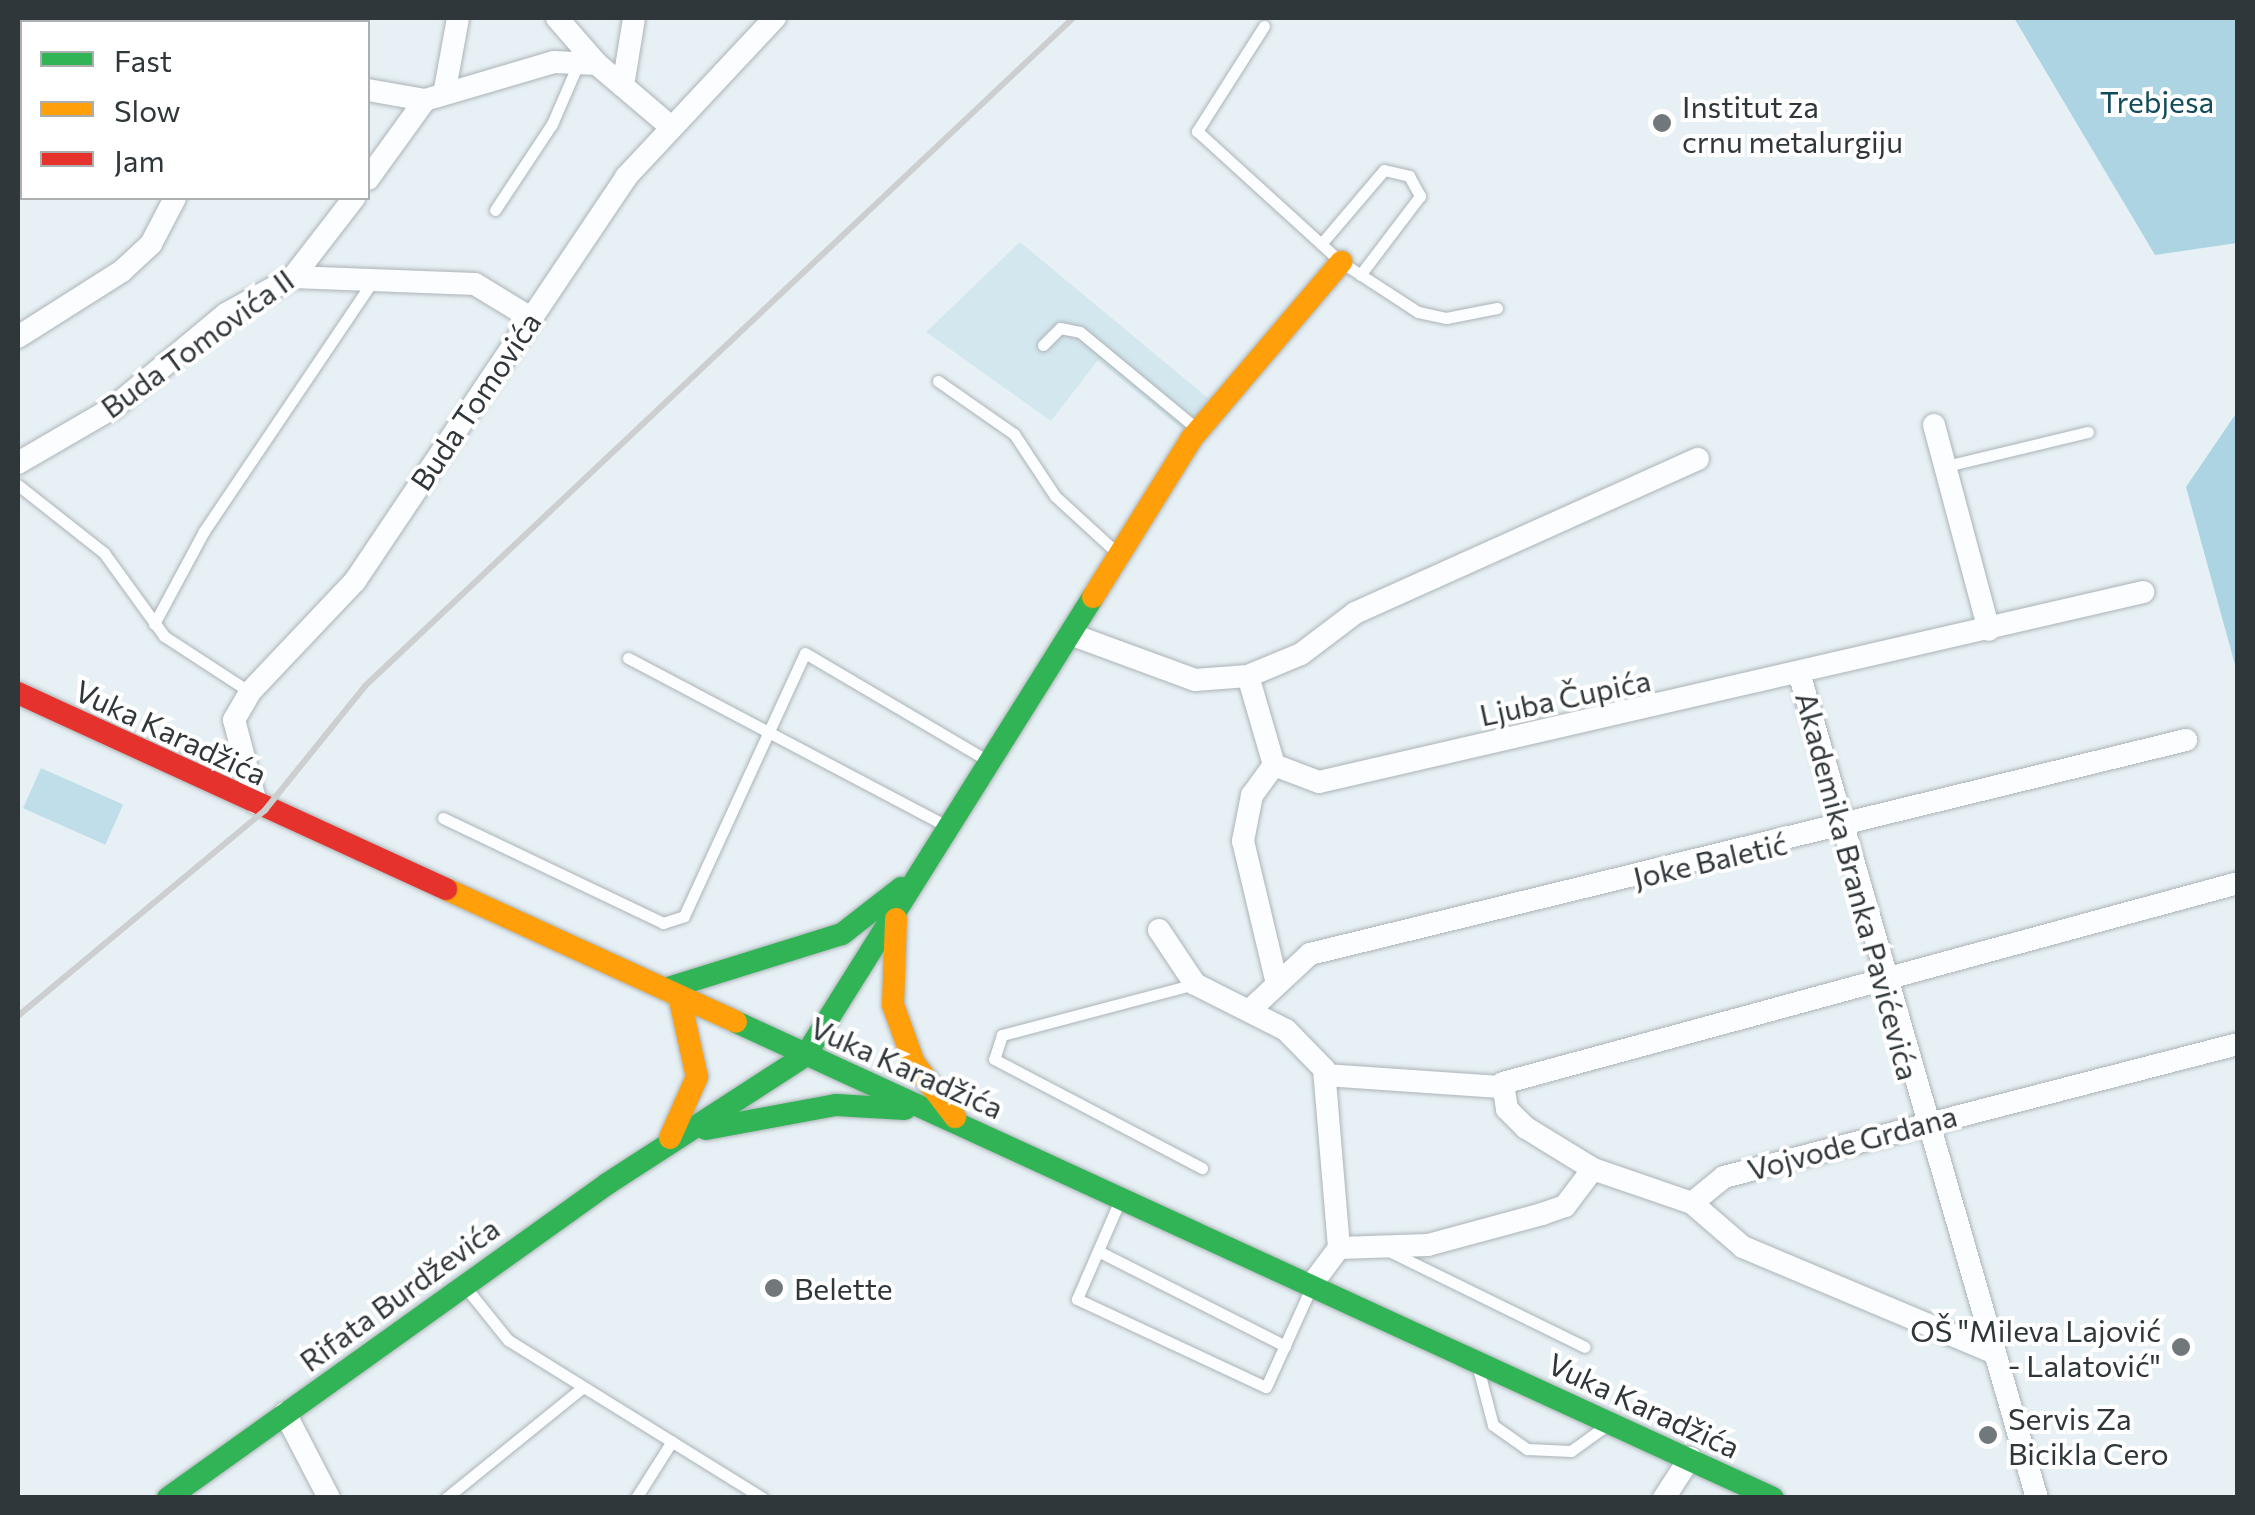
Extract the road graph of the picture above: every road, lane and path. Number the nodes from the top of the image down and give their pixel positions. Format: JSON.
{"nodes":[{"id":1,"x":458,"y":18,"type":"edge"},
{"id":2,"x":634,"y":18,"type":"edge"},
{"id":3,"x":775,"y":18,"type":"edge"},
{"id":4,"x":551,"y":20,"type":"edge"},
{"id":5,"x":1264,"y":26,"type":"dead end"},
{"id":6,"x":588,"y":64,"type":"junction"},
{"id":7,"x":623,"y":86,"type":"junction"},
{"id":8,"x":370,"y":90,"type":"edge"},
{"id":9,"x":435,"y":94,"type":"junction"},
{"id":10,"x":671,"y":127,"type":"junction"},
{"id":11,"x":370,"y":176,"type":"edge"},
{"id":12,"x":174,"y":200,"type":"edge"},
{"id":13,"x":352,"y":200,"type":"edge"},
{"id":14,"x":494,"y":210,"type":"dead end"},
{"id":15,"x":1321,"y":244,"type":"junction"},
{"id":16,"x":1350,"y":268,"type":"junction"},
{"id":17,"x":294,"y":277,"type":"junction"},
{"id":18,"x":372,"y":283,"type":"junction"},
{"id":19,"x":1497,"y":308,"type":"dead end"},
{"id":20,"x":531,"y":318,"type":"junction"},
{"id":21,"x":18,"y":337,"type":"edge"},
{"id":22,"x":1043,"y":345,"type":"dead end"},
{"id":23,"x":938,"y":381,"type":"dead end"},
{"id":24,"x":1934,"y":424,"type":"dead end"},
{"id":25,"x":1198,"y":430,"type":"junction"},
{"id":26,"x":2088,"y":432,"type":"dead end"},
{"id":27,"x":1698,"y":459,"type":"dead end"},
{"id":28,"x":18,"y":463,"type":"edge"},
{"id":29,"x":1946,"y":466,"type":"junction"},
{"id":30,"x":18,"y":484,"type":"edge"},
{"id":31,"x":1118,"y":554,"type":"junction"},
{"id":32,"x":2143,"y":592,"type":"dead end"},
{"id":33,"x":154,"y":624,"type":"junction"},
{"id":34,"x":1990,"y":630,"type":"junction"},
{"id":35,"x":1070,"y":634,"type":"junction"},
{"id":36,"x":628,"y":658,"type":"dead end"},
{"id":37,"x":1248,"y":676,"type":"junction"},
{"id":38,"x":1800,"y":676,"type":"junction"},
{"id":39,"x":250,"y":692,"type":"junction"},
{"id":40,"x":18,"y":693,"type":"edge"},
{"id":41,"x":769,"y":730,"type":"junction"},
{"id":42,"x":2186,"y":740,"type":"dead end"},
{"id":43,"x":988,"y":761,"type":"junction"},
{"id":44,"x":1274,"y":765,"type":"junction"},
{"id":45,"x":256,"y":803,"type":"junction"},
{"id":46,"x":444,"y":818,"type":"dead end"},
{"id":47,"x":949,"y":827,"type":"junction"},
{"id":48,"x":1847,"y":828,"type":"junction"},
{"id":49,"x":920,"y":873,"type":"junction"},
{"id":50,"x":2238,"y":882,"type":"edge"},
{"id":51,"x":898,"y":910,"type":"junction"},
{"id":52,"x":1160,"y":930,"type":"dead end"},
{"id":53,"x":1276,"y":980,"type":"junction"},
{"id":54,"x":1882,"y":980,"type":"junction"},
{"id":55,"x":1195,"y":984,"type":"junction"},
{"id":56,"x":672,"y":992,"type":"junction"},
{"id":57,"x":1251,"y":1010,"type":"junction"},
{"id":58,"x":2238,"y":1044,"type":"edge"},
{"id":59,"x":805,"y":1056,"type":"junction"},
{"id":60,"x":1325,"y":1075,"type":"junction"},
{"id":61,"x":1501,"y":1085,"type":"junction"},
{"id":62,"x":958,"y":1121,"type":"junction"},
{"id":63,"x":1924,"y":1121,"type":"junction"},
{"id":64,"x":668,"y":1142,"type":"junction"},
{"id":65,"x":1202,"y":1168,"type":"dead end"},
{"id":66,"x":1593,"y":1170,"type":"junction"},
{"id":67,"x":1122,"y":1196,"type":"junction"},
{"id":68,"x":1692,"y":1203,"type":"junction"},
{"id":69,"x":1379,"y":1245,"type":"junction"},
{"id":70,"x":1339,"y":1248,"type":"junction"},
{"id":71,"x":1098,"y":1251,"type":"junction"},
{"id":72,"x":463,"y":1284,"type":"junction"},
{"id":73,"x":1312,"y":1284,"type":"junction"},
{"id":74,"x":1285,"y":1346,"type":"junction"},
{"id":75,"x":1585,"y":1347,"type":"dead end"},
{"id":76,"x":1993,"y":1352,"type":"junction"},
{"id":77,"x":1476,"y":1360,"type":"junction"},
{"id":78,"x":584,"y":1386,"type":"junction"},
{"id":79,"x":284,"y":1413,"type":"junction"},
{"id":80,"x":1610,"y":1422,"type":"junction"},
{"id":81,"x":672,"y":1441,"type":"junction"},
{"id":82,"x":1690,"y":1458,"type":"junction"},
{"id":83,"x":168,"y":1498,"type":"edge"},
{"id":84,"x":330,"y":1498,"type":"edge"},
{"id":85,"x":446,"y":1498,"type":"edge"},
{"id":86,"x":636,"y":1498,"type":"edge"},
{"id":87,"x":764,"y":1498,"type":"edge"},
{"id":88,"x":1664,"y":1498,"type":"edge"},
{"id":89,"x":1773,"y":1498,"type":"edge"},
{"id":90,"x":2037,"y":1498,"type":"edge"}],
"edges":[{"from":1,"to":9,"type":"street"},
{"from":2,"to":7,"type":"street"},
{"from":3,"to":10,"type":"street","name":"Buda Tomovića"},
{"from":4,"to":6,"type":"street"},
{"from":5,"to":15,"type":"lane"},
{"from":6,"to":7,"type":"street"},
{"from":6,"to":9,"type":"street"},
{"from":6,"to":14,"type":"lane"},
{"from":7,"to":10,"type":"street"},
{"from":8,"to":9,"type":"street"},
{"from":9,"to":11,"type":"street"},
{"from":10,"to":20,"type":"street","name":"Buda Tomovića"},
{"from":12,"to":21,"type":"street"},
{"from":13,"to":17,"type":"street","name":"Buda Tomovića II"},
{"from":15,"to":16,"type":"lane"},
{"from":15,"to":16,"type":"lane"},
{"from":16,"to":19,"type":"lane"},
{"from":16,"to":25,"type":"street"},
{"from":17,"to":18,"type":"street"},
{"from":17,"to":28,"type":"street","name":"Buda Tomovića II"},
{"from":18,"to":20,"type":"street"},
{"from":18,"to":33,"type":"lane"},
{"from":20,"to":39,"type":"street","name":"Buda Tomovića"},
{"from":22,"to":25,"type":"lane"},
{"from":23,"to":31,"type":"lane"},
{"from":24,"to":29,"type":"street"},
{"from":25,"to":31,"type":"street"},
{"from":26,"to":29,"type":"lane"},
{"from":27,"to":37,"type":"street"},
{"from":29,"to":34,"type":"street"},
{"from":30,"to":33,"type":"lane"},
{"from":31,"to":35,"type":"street"},
{"from":32,"to":34,"type":"street","name":"Ljuba Čupića"},
{"from":33,"to":39,"type":"lane"},
{"from":34,"to":38,"type":"street","name":"Ljuba Čupića"},
{"from":35,"to":37,"type":"street"},
{"from":35,"to":43,"type":"street"},
{"from":36,"to":41,"type":"lane"},
{"from":37,"to":44,"type":"street"},
{"from":38,"to":44,"type":"street","name":"Ljuba Čupića"},
{"from":38,"to":48,"type":"street","name":"Akademika Branka Pavićevića"},
{"from":39,"to":45,"type":"street","name":"Buda Tomovića"},
{"from":40,"to":45,"type":"street","name":"Vuka Karadžića"},
{"from":41,"to":43,"type":"lane"},
{"from":41,"to":46,"type":"lane"},
{"from":41,"to":47,"type":"lane"},
{"from":42,"to":48,"type":"street","name":"Joke Baletić"},
{"from":43,"to":47,"type":"street"},
{"from":44,"to":53,"type":"street"},
{"from":45,"to":56,"type":"street","name":"Vuka Karadžića"},
{"from":47,"to":49,"type":"street"},
{"from":48,"to":53,"type":"street","name":"Joke Baletić"},
{"from":48,"to":54,"type":"street","name":"Akademika Branka Pavićevića"},
{"from":49,"to":51,"type":"street"},
{"from":49,"to":56,"type":"street"},
{"from":50,"to":54,"type":"street"},
{"from":51,"to":59,"type":"street"},
{"from":51,"to":62,"type":"street"},
{"from":52,"to":55,"type":"street"},
{"from":53,"to":57,"type":"street","name":"Joke Baletić"},
{"from":54,"to":61,"type":"street"},
{"from":54,"to":63,"type":"street","name":"Akademika Branka Pavićevića"},
{"from":55,"to":57,"type":"street"},
{"from":55,"to":65,"type":"lane"},
{"from":56,"to":59,"type":"street","name":"Vuka Karadžića"},
{"from":56,"to":64,"type":"street"},
{"from":57,"to":60,"type":"street"},
{"from":58,"to":63,"type":"street","name":"Vojvode Grdana"},
{"from":59,"to":62,"type":"street","name":"Vuka Karadžića"},
{"from":59,"to":64,"type":"street"},
{"from":60,"to":61,"type":"street"},
{"from":60,"to":70,"type":"street"},
{"from":61,"to":66,"type":"street"},
{"from":62,"to":64,"type":"street"},
{"from":62,"to":67,"type":"street","name":"Vuka Karadžića"},
{"from":63,"to":68,"type":"street","name":"Vojvode Grdana"},
{"from":63,"to":76,"type":"street","name":"Akademika Branka Pavićevića"},
{"from":64,"to":72,"type":"street","name":"Rifata Burdževića"},
{"from":66,"to":68,"type":"street"},
{"from":66,"to":69,"type":"street"},
{"from":67,"to":71,"type":"lane"},
{"from":67,"to":73,"type":"street","name":"Vuka Karadžića"},
{"from":68,"to":76,"type":"street"},
{"from":69,"to":70,"type":"street"},
{"from":69,"to":75,"type":"lane"},
{"from":70,"to":73,"type":"street"},
{"from":71,"to":74,"type":"lane"},
{"from":71,"to":74,"type":"lane"},
{"from":72,"to":78,"type":"lane"},
{"from":72,"to":79,"type":"street","name":"Rifata Burdževića"},
{"from":73,"to":74,"type":"lane"},
{"from":73,"to":77,"type":"street","name":"Vuka Karadžića"},
{"from":76,"to":90,"type":"street","name":"Akademika Branka Pavićevića"},
{"from":77,"to":80,"type":"street","name":"Vuka Karadžića"},
{"from":77,"to":80,"type":"lane"},
{"from":78,"to":81,"type":"lane"},
{"from":78,"to":85,"type":"lane"},
{"from":79,"to":83,"type":"street","name":"Rifata Burdževića"},
{"from":79,"to":84,"type":"street"},
{"from":80,"to":82,"type":"street","name":"Vuka Karadžića"},
{"from":81,"to":86,"type":"lane"},
{"from":81,"to":87,"type":"lane"},
{"from":82,"to":88,"type":"street"},
{"from":82,"to":89,"type":"street","name":"Vuka Karadžića"}]}
